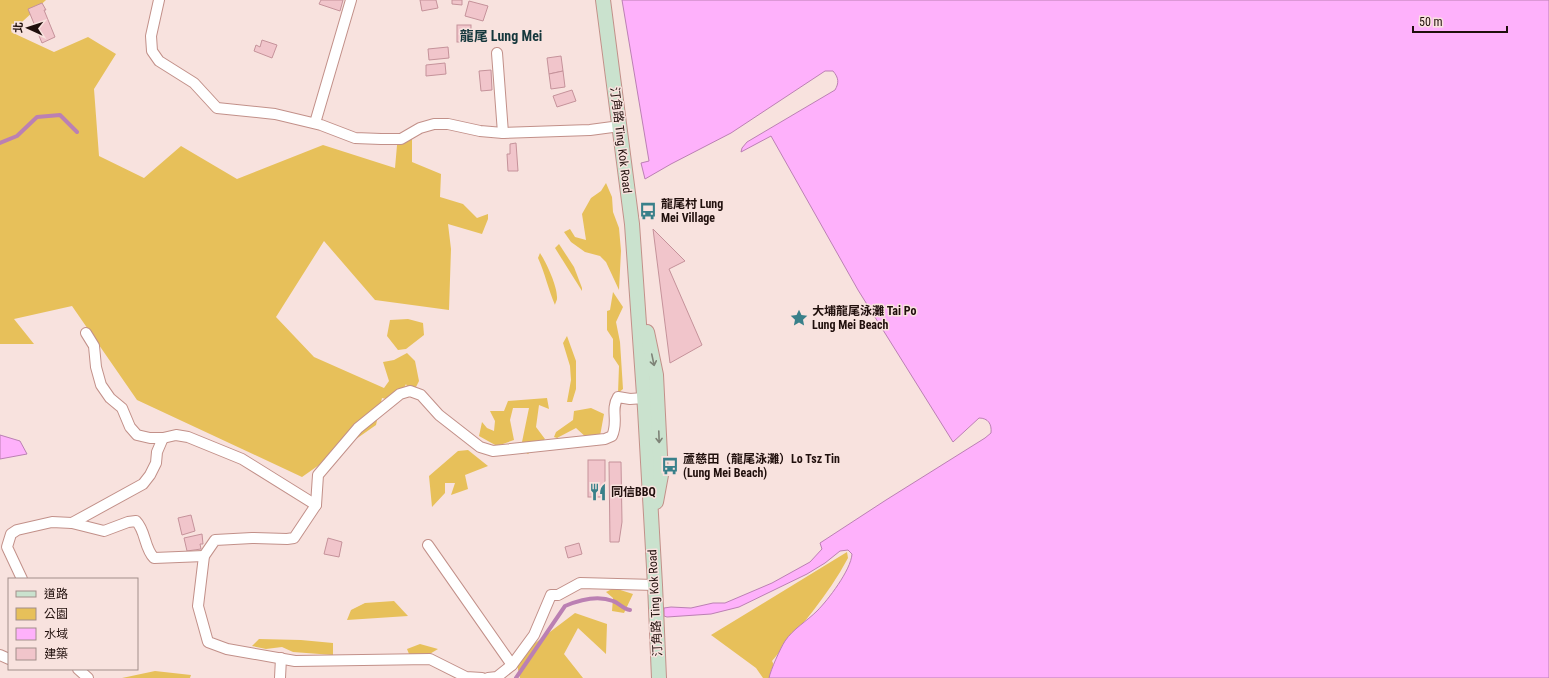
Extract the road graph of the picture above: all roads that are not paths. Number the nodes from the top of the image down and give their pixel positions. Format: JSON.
{"nodes":[{"id":1,"x":159,"y":0,"type":"edge"},
{"id":2,"x":351,"y":0,"type":"edge"},
{"id":3,"x":603,"y":0,"type":"edge"},
{"id":4,"x":497,"y":53,"type":"dead end"},
{"id":5,"x":315,"y":123,"type":"junction"},
{"id":6,"x":620,"y":126,"type":"junction"},
{"id":7,"x":503,"y":134,"type":"junction"},
{"id":8,"x":636,"y":281,"type":"junction"},
{"id":9,"x":86,"y":333,"type":"dead end"},
{"id":10,"x":644,"y":398,"type":"junction"},
{"id":11,"x":163,"y":438,"type":"junction"},
{"id":12,"x":316,"y":505,"type":"junction"},
{"id":13,"x":72,"y":523,"type":"junction"},
{"id":14,"x":652,"y":528,"type":"junction"},
{"id":15,"x":428,"y":545,"type":"dead end"},
{"id":16,"x":204,"y":556,"type":"junction"},
{"id":17,"x":22,"y":578,"type":"edge"},
{"id":18,"x":655,"y":585,"type":"junction"},
{"id":19,"x":281,"y":658,"type":"junction"},
{"id":20,"x":512,"y":664,"type":"junction"},
{"id":21,"x":79,"y":670,"type":"edge"},
{"id":22,"x":88,"y":678,"type":"edge"},
{"id":23,"x":280,"y":678,"type":"edge"},
{"id":24,"x":482,"y":678,"type":"edge"},
{"id":25,"x":488,"y":678,"type":"edge"},
{"id":26,"x":659,"y":678,"type":"edge"}],
"edges":[{"from":1,"to":5,"type":"street"},
{"from":2,"to":5,"type":"street"},
{"from":3,"to":6,"type":"main road","name":"汀角路 Ting Kok Road"},
{"from":4,"to":7,"type":"street"},
{"from":5,"to":7,"type":"street"},
{"from":6,"to":7,"type":"street"},
{"from":6,"to":8,"type":"main road","name":"汀角路 Ting Kok Road"},
{"from":8,"to":10,"type":"main road","name":"汀角路 Ting Kok Road"},
{"from":8,"to":14,"type":"main road","name":"汀角路 Ting Kok Road","one_way":true},
{"from":9,"to":11,"type":"street"},
{"from":10,"to":12,"type":"street"},
{"from":10,"to":14,"type":"main road","name":"汀角路 Ting Kok Road"},
{"from":11,"to":12,"type":"street"},
{"from":11,"to":13,"type":"street"},
{"from":12,"to":16,"type":"street"},
{"from":13,"to":16,"type":"street"},
{"from":13,"to":17,"type":"street"},
{"from":14,"to":18,"type":"main road","name":"汀角路 Ting Kok Road"},
{"from":15,"to":20,"type":"street"},
{"from":16,"to":19,"type":"street"},
{"from":18,"to":20,"type":"street"},
{"from":18,"to":26,"type":"main road","name":"汀角路 Ting Kok Road"},
{"from":19,"to":23,"type":"street"},
{"from":19,"to":24,"type":"street"},
{"from":20,"to":25,"type":"street"},
{"from":21,"to":22,"type":"street"}]}
